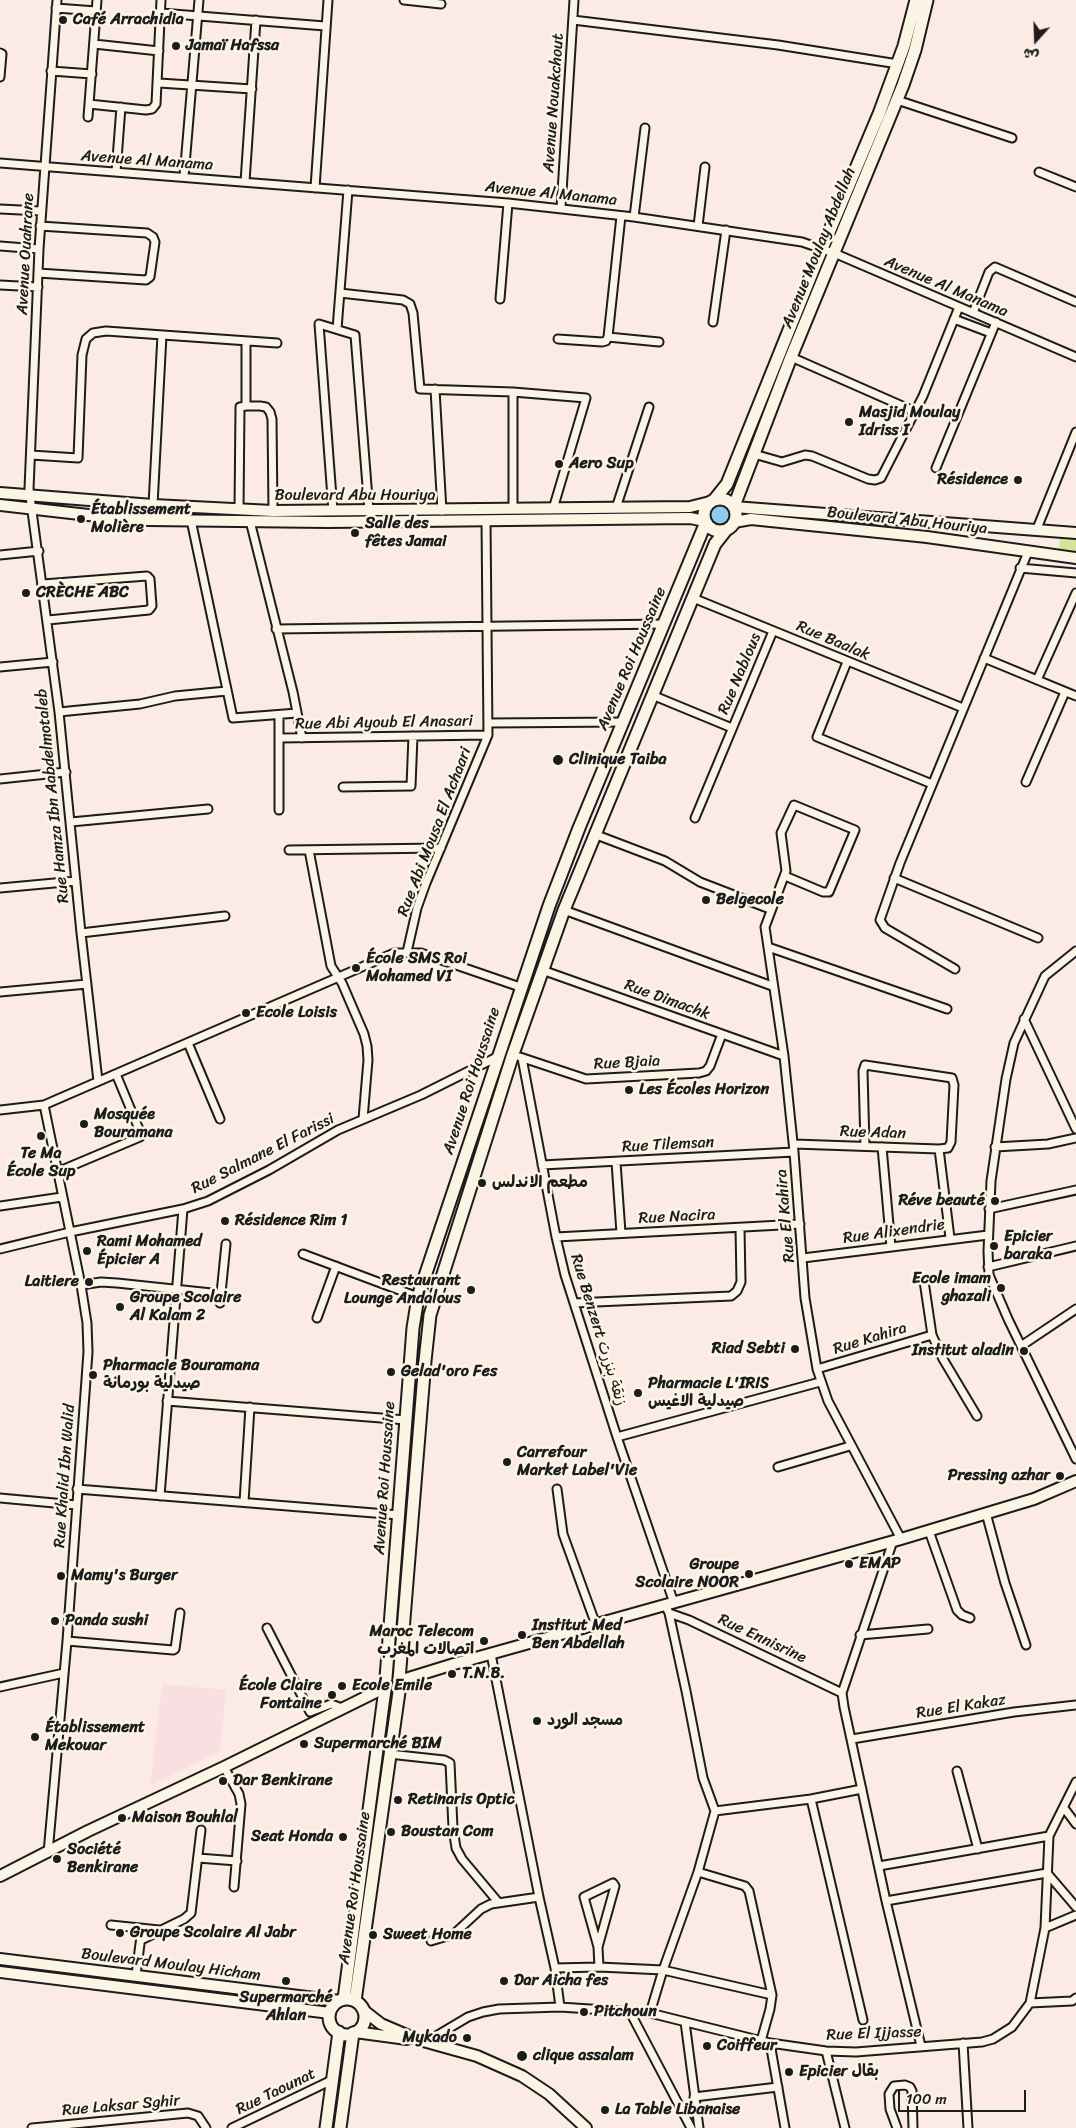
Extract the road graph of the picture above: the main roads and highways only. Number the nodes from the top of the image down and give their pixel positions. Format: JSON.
{"nodes":[{"id":1,"x":916,"y":0,"type":"edge"},
{"id":2,"x":926,"y":0,"type":"edge"},
{"id":3,"x":0,"y":493,"type":"edge"},
{"id":4,"x":713,"y":501,"type":"junction"},
{"id":5,"x":0,"y":505,"type":"edge"},
{"id":6,"x":734,"y":507,"type":"junction"},
{"id":7,"x":706,"y":522,"type":"junction"},
{"id":8,"x":730,"y":526,"type":"junction"},
{"id":9,"x":1076,"y":533,"type":"edge"},
{"id":10,"x":1076,"y":558,"type":"edge"},
{"id":11,"x":1076,"y":1481,"type":"edge"},
{"id":12,"x":399,"y":1684,"type":"junction"},
{"id":13,"x":385,"y":1685,"type":"junction"},
{"id":14,"x":0,"y":1876,"type":"edge"},
{"id":15,"x":0,"y":1959,"type":"edge"},
{"id":16,"x":0,"y":1972,"type":"edge"},
{"id":17,"x":346,"y":2000,"type":"junction"},
{"id":18,"x":363,"y":2010,"type":"junction"},
{"id":19,"x":330,"y":2013,"type":"junction"},
{"id":20,"x":339,"y":2032,"type":"junction"},
{"id":21,"x":354,"y":2033,"type":"junction"},
{"id":22,"x":421,"y":2041,"type":"junction"},
{"id":23,"x":326,"y":2128,"type":"edge"},
{"id":24,"x":340,"y":2128,"type":"edge"},
{"id":25,"x":586,"y":2128,"type":"edge"}],
"edges":[{"from":1,"to":4,"type":"main road","name":"Avenue Moulay Abdellah"},
{"from":2,"to":6,"type":"main road","name":"Avenue Moulay Abdellah"},
{"from":3,"to":4,"type":"main road","name":"Boulevard Abu Houriya"},
{"from":4,"to":6,"type":"main road"},
{"from":4,"to":7,"type":"main road"},
{"from":5,"to":7,"type":"main road","name":"Boulevard Abu Houriya"},
{"from":6,"to":8,"type":"main road"},
{"from":6,"to":9,"type":"main road","name":"Boulevard Abu Houriya"},
{"from":7,"to":8,"type":"main road"},
{"from":7,"to":13,"type":"main road","name":"Avenue Roi Houssaine"},
{"from":8,"to":10,"type":"main road","name":"Boulevard Abu Houriya"},
{"from":8,"to":12,"type":"main road","name":"Avenue Roi Houssaine"},
{"from":11,"to":12,"type":"main road"},
{"from":12,"to":13,"type":"main road"},
{"from":12,"to":17,"type":"main road","name":"Avenue Roi Houssaine"},
{"from":13,"to":14,"type":"main road"},
{"from":13,"to":17,"type":"main road","name":"Avenue Roi Houssaine"},
{"from":15,"to":17,"type":"main road","name":"Boulevard Moulay Hicham"},
{"from":16,"to":19,"type":"main road","name":"Boulevard Moulay Hicham"},
{"from":17,"to":18,"type":"main road"},
{"from":17,"to":19,"type":"main road"},
{"from":18,"to":21,"type":"main road"},
{"from":18,"to":22,"type":"main road"},
{"from":19,"to":20,"type":"main road"},
{"from":20,"to":21,"type":"main road"},
{"from":20,"to":23,"type":"main road"},
{"from":21,"to":22,"type":"main road"},
{"from":21,"to":24,"type":"main road"},
{"from":22,"to":25,"type":"main road"}]}
